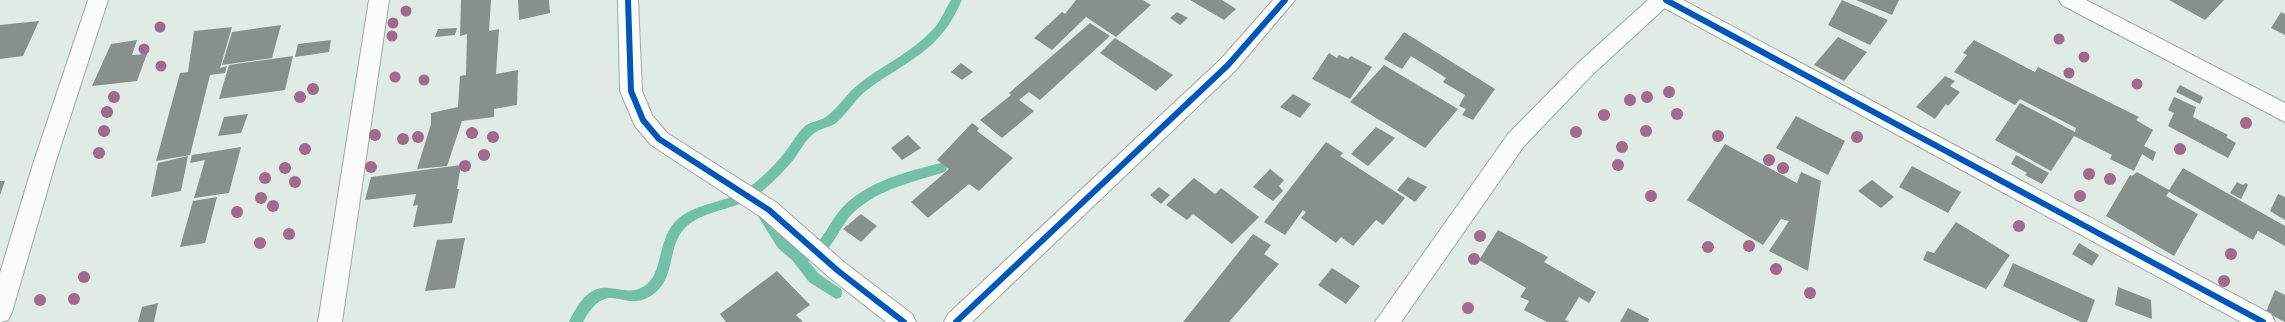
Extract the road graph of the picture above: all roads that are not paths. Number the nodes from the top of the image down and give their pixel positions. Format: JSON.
{"nodes":[{"id":1,"x":98,"y":0,"type":"edge"},
{"id":2,"x":379,"y":0,"type":"edge"},
{"id":3,"x":628,"y":0,"type":"edge"},
{"id":4,"x":1285,"y":0,"type":"edge"},
{"id":5,"x":1660,"y":0,"type":"edge"},
{"id":6,"x":1666,"y":0,"type":"edge"},
{"id":7,"x":2069,"y":0,"type":"edge"},
{"id":8,"x":2285,"y":113,"type":"edge"},
{"id":9,"x":0,"y":312,"type":"edge"},
{"id":10,"x":2257,"y":321,"type":"edge"},
{"id":11,"x":330,"y":322,"type":"edge"},
{"id":12,"x":904,"y":322,"type":"edge"},
{"id":13,"x":956,"y":322,"type":"edge"},
{"id":14,"x":1387,"y":322,"type":"edge"}],
"edges":[{"from":1,"to":9,"type":"street"},
{"from":2,"to":11,"type":"street"},
{"from":3,"to":12,"type":"street"},
{"from":4,"to":13,"type":"street"},
{"from":5,"to":14,"type":"street"},
{"from":6,"to":10,"type":"street"},
{"from":7,"to":8,"type":"street"}]}
